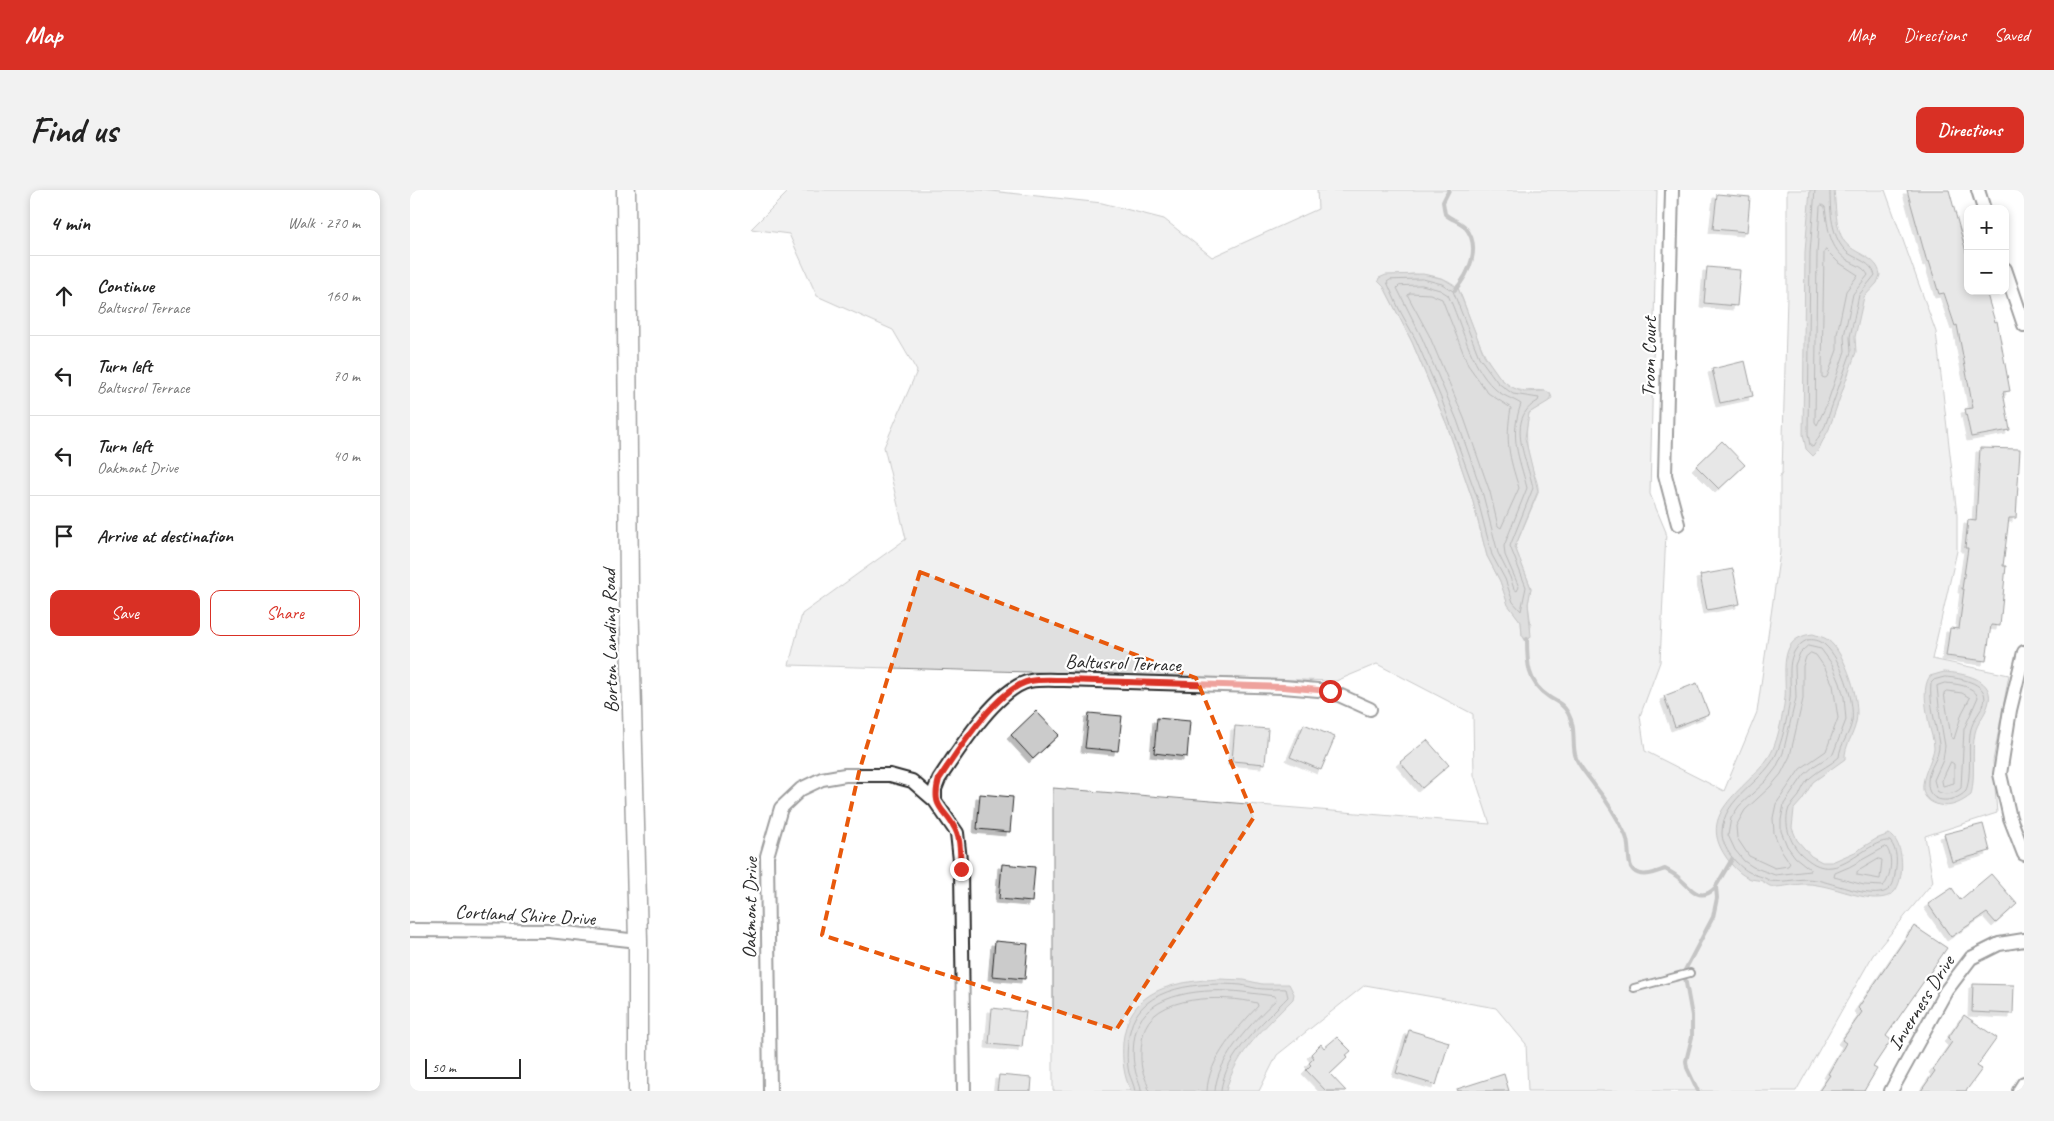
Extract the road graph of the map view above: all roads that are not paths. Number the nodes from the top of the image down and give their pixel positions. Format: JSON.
{"nodes":[{"id":1,"x":626,"y":190,"type":"edge"},
{"id":2,"x":1672,"y":190,"type":"edge"},
{"id":3,"x":1978,"y":190,"type":"edge"},
{"id":4,"x":1983,"y":205,"type":"edge"},
{"id":5,"x":2009,"y":281,"type":"edge"},
{"id":6,"x":2024,"y":325,"type":"edge"},
{"id":7,"x":1678,"y":524,"type":"dead end"},
{"id":8,"x":2024,"y":652,"type":"edge"},
{"id":9,"x":1370,"y":709,"type":"dead end"},
{"id":10,"x":935,"y":801,"type":"junction"},
{"id":11,"x":2024,"y":854,"type":"edge"},
{"id":12,"x":410,"y":930,"type":"edge"},
{"id":13,"x":2024,"y":940,"type":"edge"},
{"id":14,"x":638,"y":941,"type":"junction"},
{"id":15,"x":1690,"y":972,"type":"dead end"},
{"id":16,"x":1634,"y":988,"type":"dead end"},
{"id":17,"x":2024,"y":1083,"type":"edge"},
{"id":18,"x":638,"y":1091,"type":"edge"},
{"id":19,"x":770,"y":1091,"type":"edge"},
{"id":20,"x":964,"y":1091,"type":"edge"},
{"id":21,"x":1890,"y":1091,"type":"edge"},
{"id":22,"x":2020,"y":1091,"type":"edge"}],
"edges":[{"from":1,"to":14,"type":"street","name":"Borton Landing Road"},
{"from":2,"to":7,"type":"street","name":"Troon Court"},
{"from":3,"to":4,"type":"street"},
{"from":5,"to":6,"type":"street"},
{"from":8,"to":11,"type":"street"},
{"from":9,"to":10,"type":"street","name":"Baltusrol Terrace"},
{"from":10,"to":19,"type":"street","name":"Oakmont Drive"},
{"from":10,"to":20,"type":"street","name":"Oakmont Drive"},
{"from":12,"to":14,"type":"street","name":"Cortland Shire Drive"},
{"from":13,"to":21,"type":"street","name":"Inverness Drive"},
{"from":14,"to":18,"type":"street","name":"Borton Landing Road"},
{"from":15,"to":16,"type":"lane"},
{"from":17,"to":22,"type":"street"}]}
